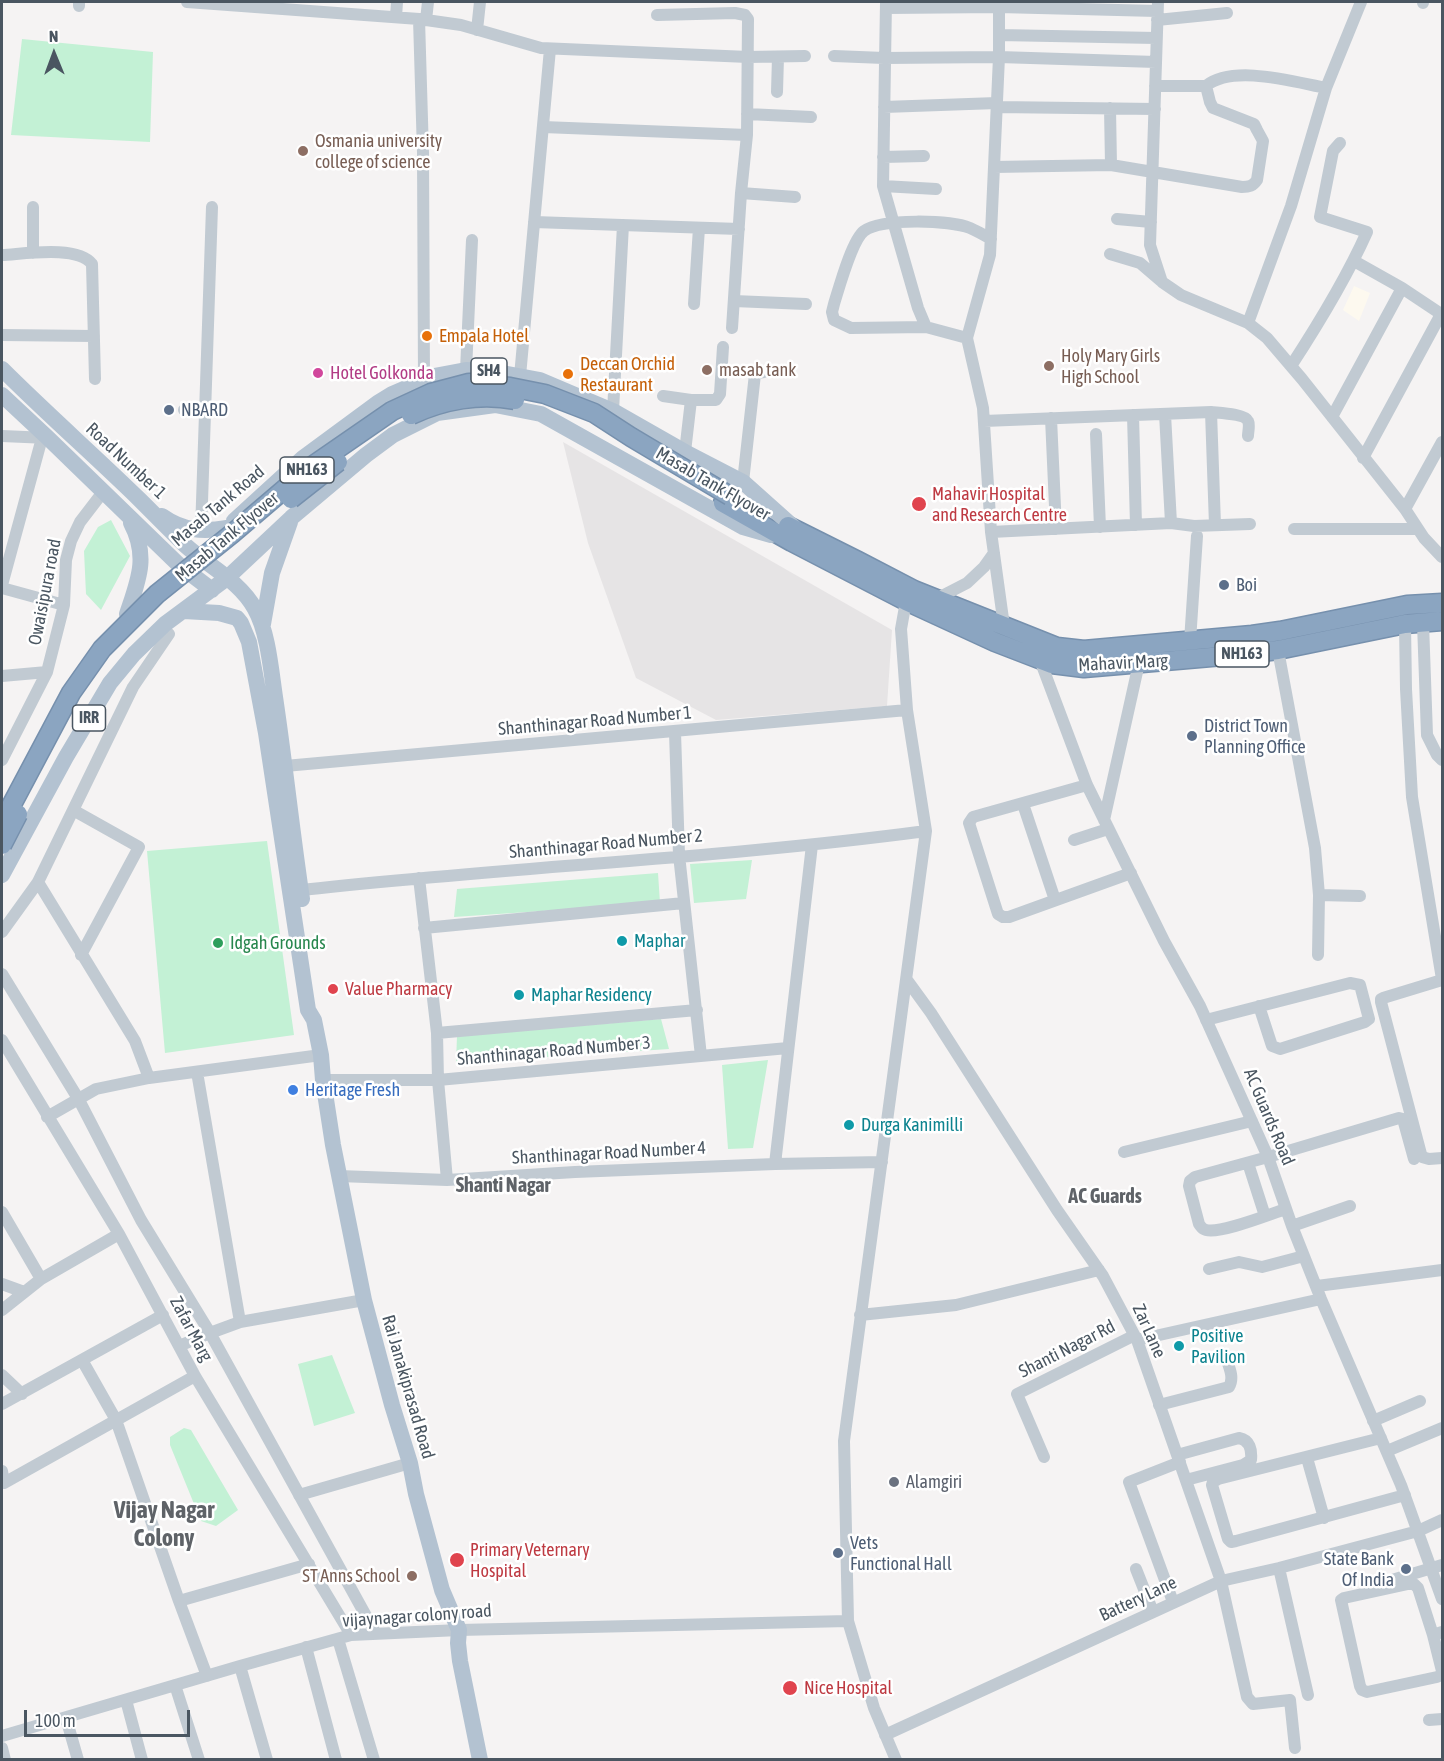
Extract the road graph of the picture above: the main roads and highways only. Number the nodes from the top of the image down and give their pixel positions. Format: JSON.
{"nodes":[{"id":1,"x":2,"y":369,"type":"edge"},
{"id":2,"x":2,"y":395,"type":"edge"},
{"id":3,"x":303,"y":458,"type":"junction"},
{"id":4,"x":280,"y":479,"type":"junction"},
{"id":5,"x":327,"y":488,"type":"junction"},
{"id":6,"x":140,"y":499,"type":"junction"},
{"id":7,"x":726,"y":499,"type":"junction"},
{"id":8,"x":306,"y":506,"type":"junction"},
{"id":9,"x":126,"y":514,"type":"junction"},
{"id":10,"x":291,"y":518,"type":"junction"},
{"id":11,"x":227,"y":528,"type":"junction"},
{"id":12,"x":796,"y":537,"type":"junction"},
{"id":13,"x":194,"y":553,"type":"junction"},
{"id":14,"x":179,"y":565,"type":"junction"},
{"id":15,"x":227,"y":578,"type":"junction"},
{"id":16,"x":212,"y":590,"type":"junction"},
{"id":17,"x":1443,"y":603,"type":"edge"},
{"id":18,"x":184,"y":610,"type":"junction"},
{"id":19,"x":127,"y":614,"type":"junction"},
{"id":20,"x":1443,"y":621,"type":"edge"},
{"id":21,"x":263,"y":626,"type":"junction"},
{"id":22,"x":1245,"y":645,"type":"junction"},
{"id":23,"x":2,"y":812,"type":"edge"},
{"id":24,"x":2,"y":823,"type":"edge"},
{"id":25,"x":2,"y":845,"type":"edge"},
{"id":26,"x":2,"y":875,"type":"edge"},
{"id":27,"x":295,"y":890,"type":"junction"},
{"id":28,"x":480,"y":1760,"type":"edge"}],
"edges":[{"from":1,"to":6,"type":"main road","name":"Road Number 1"},
{"from":2,"to":9,"type":"main road","name":"Road Number 1","number":"IRR"},
{"from":3,"to":4,"type":"main road","name":"Masab Tank Road","number":"SH4"},
{"from":3,"to":5,"type":"main road"},
{"from":3,"to":12,"type":"main road","name":"Masab Tank Road","number":"SH4"},
{"from":4,"to":8,"type":"main road"},
{"from":4,"to":11,"type":"main road","name":"Masab Tank Road","number":"SH4"},
{"from":5,"to":8,"type":"main road","number":"SH4"},
{"from":5,"to":12,"type":"main road","number":"SH4"},
{"from":6,"to":11,"type":"main road"},
{"from":6,"to":13,"type":"main road","name":"Road Number 1"},
{"from":7,"to":12,"type":"highway","name":"Masab Tank Flyover","number":"NH163"},
{"from":7,"to":24,"type":"highway","name":"Masab Tank Flyover","number":"NH163","bridge":true},
{"from":7,"to":25,"type":"highway","name":"Masab Tank Flyover","number":"NH163","bridge":true},
{"from":8,"to":10,"type":"main road","number":"SH4"},
{"from":9,"to":14,"type":"main road","name":"Road Number 1","number":"IRR"},
{"from":9,"to":19,"type":"main road","number":"IRR"},
{"from":10,"to":15,"type":"main road","number":"SH4"},
{"from":10,"to":21,"type":"main road"},
{"from":11,"to":13,"type":"main road","name":"Masab Tank Road","number":"SH4"},
{"from":12,"to":22,"type":"highway","name":"Mahavir Marg","number":"NH163"},
{"from":12,"to":22,"type":"highway","name":"Mahavir Marg","number":"NH163"},
{"from":13,"to":14,"type":"main road","name":"Masab Tank Road","number":"SH4"},
{"from":13,"to":15,"type":"main road","name":"Road Number 1"},
{"from":14,"to":16,"type":"main road","name":"Road Number 1","number":"IRR"},
{"from":14,"to":19,"type":"main road","name":"Masab Tank Road","number":"SH4"},
{"from":15,"to":16,"type":"main road","number":"IRR"},
{"from":15,"to":21,"type":"main road","name":"Road Number 1"},
{"from":16,"to":18,"type":"main road","number":"IRR"},
{"from":17,"to":22,"type":"highway","name":"Mahavir Marg","number":"NH163"},
{"from":18,"to":26,"type":"main road","number":"IRR"},
{"from":18,"to":27,"type":"main road"},
{"from":19,"to":23,"type":"main road","name":"Masab Tank Road","number":"IRR"},
{"from":20,"to":22,"type":"highway","name":"Mahavir Marg","number":"NH163"},
{"from":21,"to":27,"type":"main road"},
{"from":27,"to":28,"type":"main road","name":"Rai Janakiprasad Road"}]}
